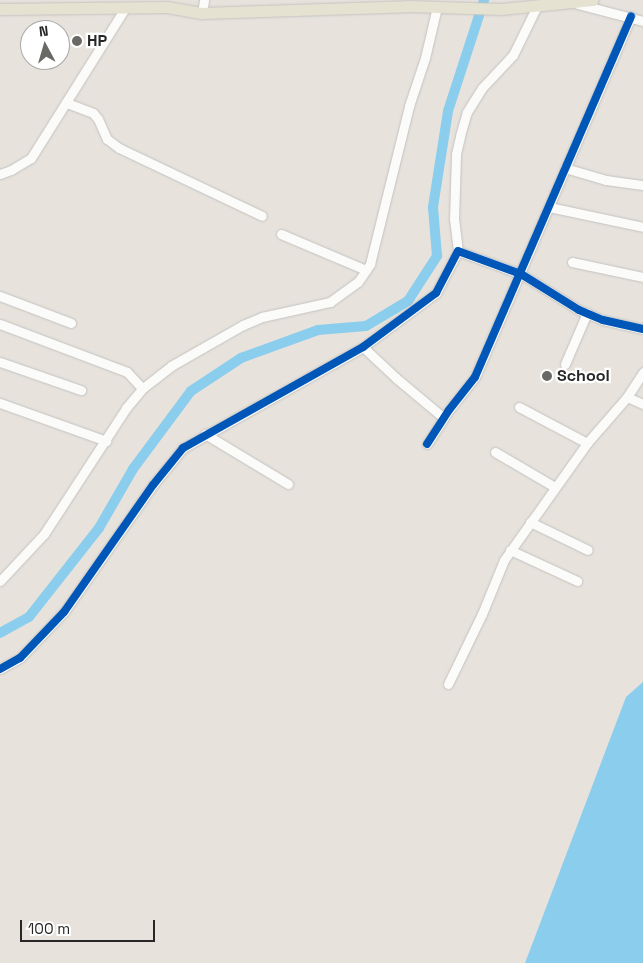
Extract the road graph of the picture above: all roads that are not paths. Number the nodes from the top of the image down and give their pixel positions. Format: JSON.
{"nodes":[{"id":1,"x":204,"y":0,"type":"edge"},
{"id":2,"x":593,"y":0,"type":"edge"},
{"id":3,"x":573,"y":2,"type":"edge"},
{"id":4,"x":537,"y":6,"type":"junction"},
{"id":5,"x":443,"y":7,"type":"junction"},
{"id":6,"x":125,"y":8,"type":"junction"},
{"id":7,"x":0,"y":9,"type":"edge"},
{"id":8,"x":202,"y":13,"type":"junction"},
{"id":9,"x":631,"y":16,"type":"junction"},
{"id":10,"x":643,"y":21,"type":"edge"},
{"id":11,"x":67,"y":103,"type":"junction"},
{"id":12,"x":565,"y":168,"type":"junction"},
{"id":13,"x":0,"y":174,"type":"edge"},
{"id":14,"x":643,"y":185,"type":"edge"},
{"id":15,"x":549,"y":207,"type":"junction"},
{"id":16,"x":262,"y":216,"type":"dead end"},
{"id":17,"x":643,"y":227,"type":"edge"},
{"id":18,"x":281,"y":234,"type":"dead end"},
{"id":19,"x":458,"y":251,"type":"junction"},
{"id":20,"x":572,"y":262,"type":"dead end"},
{"id":21,"x":366,"y":270,"type":"junction"},
{"id":22,"x":520,"y":274,"type":"junction"},
{"id":23,"x":643,"y":277,"type":"edge"},
{"id":24,"x":0,"y":296,"type":"edge"},
{"id":25,"x":587,"y":313,"type":"junction"},
{"id":26,"x":71,"y":323,"type":"dead end"},
{"id":27,"x":0,"y":324,"type":"edge"},
{"id":28,"x":643,"y":328,"type":"edge"},
{"id":29,"x":363,"y":346,"type":"junction"},
{"id":30,"x":0,"y":362,"type":"edge"},
{"id":31,"x":565,"y":364,"type":"dead end"},
{"id":32,"x":643,"y":372,"type":"edge"},
{"id":33,"x":142,"y":388,"type":"junction"},
{"id":34,"x":81,"y":390,"type":"dead end"},
{"id":35,"x":627,"y":397,"type":"junction"},
{"id":36,"x":0,"y":403,"type":"edge"},
{"id":37,"x":643,"y":404,"type":"edge"},
{"id":38,"x":519,"y":407,"type":"dead end"},
{"id":39,"x":444,"y":418,"type":"junction"},
{"id":40,"x":206,"y":434,"type":"junction"},
{"id":41,"x":106,"y":441,"type":"junction"},
{"id":42,"x":587,"y":443,"type":"junction"},
{"id":43,"x":427,"y":444,"type":"dead end"},
{"id":44,"x":495,"y":452,"type":"dead end"},
{"id":45,"x":288,"y":484,"type":"dead end"},
{"id":46,"x":555,"y":487,"type":"junction"},
{"id":47,"x":530,"y":522,"type":"junction"},
{"id":48,"x":510,"y":550,"type":"junction"},
{"id":49,"x":588,"y":550,"type":"dead end"},
{"id":50,"x":577,"y":580,"type":"dead end"},
{"id":51,"x":0,"y":581,"type":"edge"},
{"id":52,"x":0,"y":669,"type":"edge"},
{"id":53,"x":448,"y":684,"type":"dead end"}],
"edges":[{"from":1,"to":8,"type":"street"},
{"from":2,"to":3,"type":"main road"},
{"from":3,"to":4,"type":"main road"},
{"from":3,"to":9,"type":"street"},
{"from":4,"to":5,"type":"main road"},
{"from":4,"to":19,"type":"street"},
{"from":5,"to":8,"type":"main road"},
{"from":5,"to":21,"type":"street"},
{"from":6,"to":7,"type":"main road"},
{"from":6,"to":8,"type":"main road"},
{"from":6,"to":11,"type":"street"},
{"from":9,"to":10,"type":"street"},
{"from":9,"to":12,"type":"street"},
{"from":11,"to":13,"type":"street"},
{"from":11,"to":16,"type":"street"},
{"from":12,"to":14,"type":"street"},
{"from":12,"to":15,"type":"street"},
{"from":15,"to":17,"type":"street"},
{"from":15,"to":22,"type":"street"},
{"from":18,"to":21,"type":"street"},
{"from":19,"to":22,"type":"street"},
{"from":19,"to":29,"type":"street"},
{"from":20,"to":23,"type":"street"},
{"from":21,"to":33,"type":"street"},
{"from":22,"to":25,"type":"street"},
{"from":22,"to":39,"type":"street"},
{"from":24,"to":26,"type":"street"},
{"from":25,"to":28,"type":"street"},
{"from":25,"to":31,"type":"street"},
{"from":27,"to":33,"type":"street"},
{"from":29,"to":39,"type":"street"},
{"from":29,"to":40,"type":"street"},
{"from":30,"to":34,"type":"street"},
{"from":32,"to":35,"type":"street"},
{"from":33,"to":41,"type":"street"},
{"from":35,"to":37,"type":"street"},
{"from":35,"to":42,"type":"street"},
{"from":36,"to":41,"type":"street"},
{"from":38,"to":42,"type":"street"},
{"from":39,"to":43,"type":"street"},
{"from":40,"to":45,"type":"street"},
{"from":40,"to":52,"type":"street"},
{"from":41,"to":51,"type":"street"},
{"from":42,"to":46,"type":"street"},
{"from":44,"to":46,"type":"street"},
{"from":46,"to":47,"type":"street"},
{"from":47,"to":48,"type":"street"},
{"from":47,"to":49,"type":"street"},
{"from":48,"to":50,"type":"street"},
{"from":48,"to":53,"type":"street"}]}
